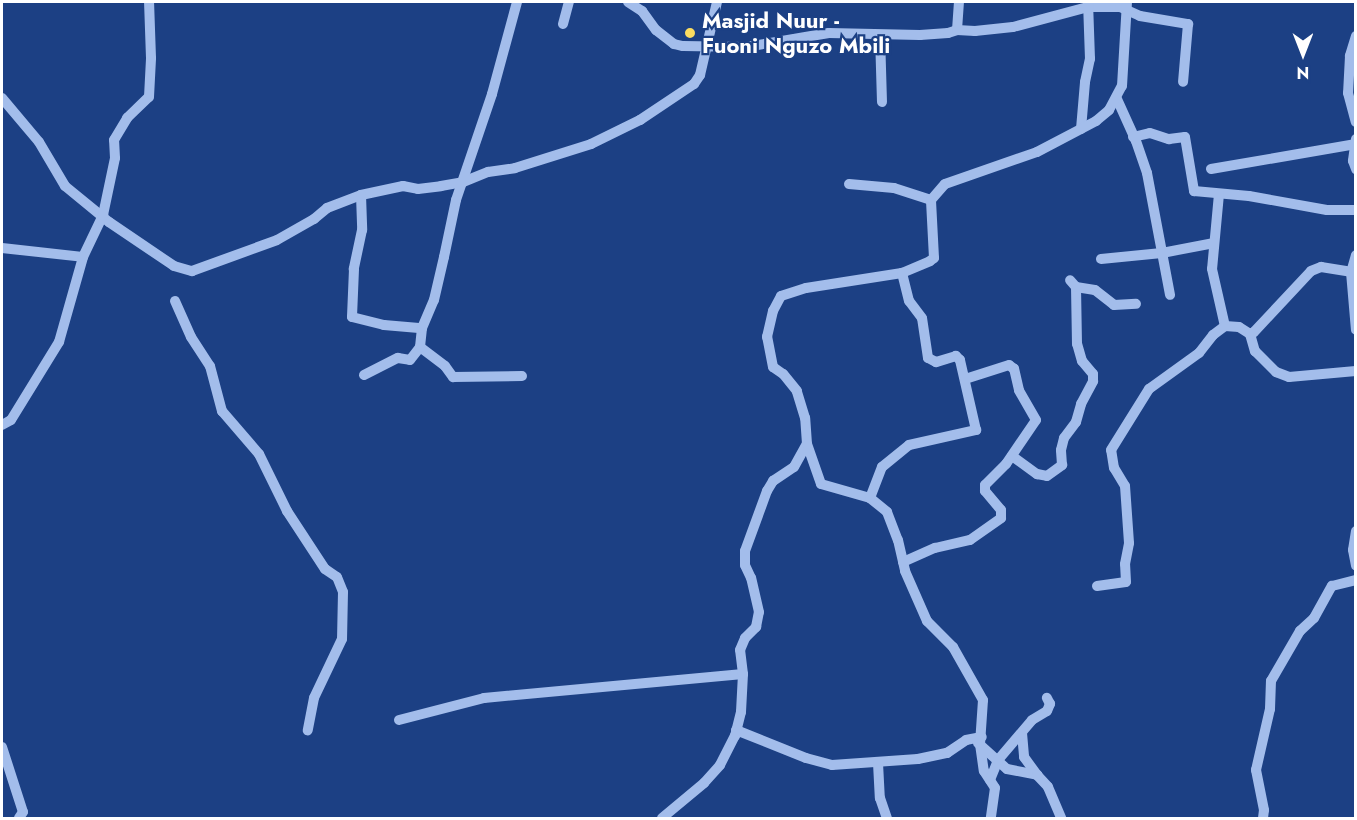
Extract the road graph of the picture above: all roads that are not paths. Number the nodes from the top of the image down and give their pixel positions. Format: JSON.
{"nodes":[{"id":1,"x":149,"y":2,"type":"edge"},
{"id":2,"x":517,"y":2,"type":"edge"},
{"id":3,"x":569,"y":2,"type":"edge"},
{"id":4,"x":628,"y":2,"type":"edge"},
{"id":5,"x":717,"y":2,"type":"edge"},
{"id":6,"x":959,"y":2,"type":"edge"},
{"id":7,"x":1088,"y":4,"type":"edge"},
{"id":8,"x":1128,"y":7,"type":"edge"},
{"id":9,"x":563,"y":24,"type":"dead end"},
{"id":10,"x":957,"y":30,"type":"junction"},
{"id":11,"x":880,"y":35,"type":"junction"},
{"id":12,"x":1356,"y":36,"type":"edge"},
{"id":13,"x":705,"y":46,"type":"junction"},
{"id":14,"x":1183,"y":82,"type":"dead end"},
{"id":15,"x":2,"y":98,"type":"edge"},
{"id":16,"x":1117,"y":99,"type":"junction"},
{"id":17,"x":882,"y":102,"type":"dead end"},
{"id":18,"x":1356,"y":122,"type":"edge"},
{"id":19,"x":1082,"y":129,"type":"junction"},
{"id":20,"x":1133,"y":137,"type":"junction"},
{"id":21,"x":1355,"y":142,"type":"edge"},
{"id":22,"x":1211,"y":169,"type":"dead end"},
{"id":23,"x":1356,"y":169,"type":"edge"},
{"id":24,"x":463,"y":182,"type":"junction"},
{"id":25,"x":849,"y":184,"type":"dead end"},
{"id":26,"x":1219,"y":194,"type":"junction"},
{"id":27,"x":361,"y":195,"type":"junction"},
{"id":28,"x":931,"y":200,"type":"junction"},
{"id":29,"x":1356,"y":210,"type":"edge"},
{"id":30,"x":103,"y":215,"type":"junction"},
{"id":31,"x":1214,"y":243,"type":"junction"},
{"id":32,"x":2,"y":248,"type":"edge"},
{"id":33,"x":1162,"y":253,"type":"junction"},
{"id":34,"x":1356,"y":255,"type":"edge"},
{"id":35,"x":83,"y":257,"type":"junction"},
{"id":36,"x":1101,"y":259,"type":"dead end"},
{"id":37,"x":1351,"y":272,"type":"junction"},
{"id":38,"x":902,"y":273,"type":"junction"},
{"id":39,"x":1170,"y":295,"type":"dead end"},
{"id":40,"x":175,"y":301,"type":"dead end"},
{"id":41,"x":1136,"y":304,"type":"dead end"},
{"id":42,"x":1225,"y":326,"type":"junction"},
{"id":43,"x":422,"y":328,"type":"junction"},
{"id":44,"x":1356,"y":330,"type":"edge"},
{"id":45,"x":1250,"y":334,"type":"junction"},
{"id":46,"x":420,"y":346,"type":"junction"},
{"id":47,"x":1356,"y":371,"type":"edge"},
{"id":48,"x":364,"y":375,"type":"dead end"},
{"id":49,"x":522,"y":376,"type":"dead end"},
{"id":50,"x":965,"y":379,"type":"junction"},
{"id":51,"x":2,"y":425,"type":"edge"},
{"id":52,"x":807,"y":444,"type":"junction"},
{"id":53,"x":1012,"y":456,"type":"junction"},
{"id":54,"x":870,"y":498,"type":"junction"},
{"id":55,"x":1356,"y":531,"type":"edge"},
{"id":56,"x":903,"y":562,"type":"junction"},
{"id":57,"x":1356,"y":566,"type":"edge"},
{"id":58,"x":1356,"y":580,"type":"edge"},
{"id":59,"x":1097,"y":586,"type":"dead end"},
{"id":60,"x":743,"y":674,"type":"junction"},
{"id":61,"x":1047,"y":698,"type":"dead end"},
{"id":62,"x":399,"y":720,"type":"dead end"},
{"id":63,"x":308,"y":730,"type":"dead end"},
{"id":64,"x":736,"y":730,"type":"junction"},
{"id":65,"x":1022,"y":733,"type":"junction"},
{"id":66,"x":981,"y":740,"type":"junction"},
{"id":67,"x":2,"y":747,"type":"edge"},
{"id":68,"x":998,"y":760,"type":"junction"},
{"id":69,"x":878,"y":763,"type":"junction"},
{"id":70,"x":1037,"y":775,"type":"junction"},
{"id":71,"x":990,"y":780,"type":"junction"},
{"id":72,"x":665,"y":817,"type":"edge"},
{"id":73,"x":19,"y":819,"type":"edge"},
{"id":74,"x":887,"y":819,"type":"edge"},
{"id":75,"x":991,"y":819,"type":"edge"},
{"id":76,"x":1061,"y":819,"type":"edge"},
{"id":77,"x":1263,"y":819,"type":"edge"}],
"edges":[{"from":1,"to":30,"type":"street"},
{"from":2,"to":24,"type":"street"},
{"from":3,"to":9,"type":"street"},
{"from":4,"to":13,"type":"street"},
{"from":5,"to":13,"type":"street"},
{"from":6,"to":10,"type":"street"},
{"from":7,"to":8,"type":"street"},
{"from":7,"to":10,"type":"street"},
{"from":7,"to":19,"type":"street"},
{"from":8,"to":14,"type":"street"},
{"from":8,"to":16,"type":"street"},
{"from":10,"to":11,"type":"street"},
{"from":11,"to":13,"type":"street"},
{"from":11,"to":17,"type":"street"},
{"from":12,"to":18,"type":"street"},
{"from":13,"to":24,"type":"street"},
{"from":15,"to":30,"type":"street"},
{"from":16,"to":19,"type":"street"},
{"from":16,"to":20,"type":"street"},
{"from":19,"to":28,"type":"street"},
{"from":20,"to":26,"type":"street"},
{"from":20,"to":33,"type":"street"},
{"from":21,"to":22,"type":"street"},
{"from":21,"to":23,"type":"street"},
{"from":24,"to":27,"type":"street"},
{"from":24,"to":43,"type":"street"},
{"from":25,"to":28,"type":"street"},
{"from":26,"to":29,"type":"street"},
{"from":26,"to":31,"type":"street"},
{"from":27,"to":30,"type":"street"},
{"from":27,"to":43,"type":"street"},
{"from":28,"to":38,"type":"street"},
{"from":30,"to":35,"type":"street"},
{"from":31,"to":33,"type":"street"},
{"from":31,"to":42,"type":"street"},
{"from":32,"to":35,"type":"street"},
{"from":33,"to":36,"type":"street"},
{"from":33,"to":39,"type":"street"},
{"from":34,"to":37,"type":"street"},
{"from":35,"to":51,"type":"street"},
{"from":37,"to":44,"type":"street"},
{"from":37,"to":45,"type":"street"},
{"from":38,"to":50,"type":"street"},
{"from":38,"to":52,"type":"street"},
{"from":40,"to":63,"type":"street"},
{"from":41,"to":53,"type":"street"},
{"from":42,"to":45,"type":"street"},
{"from":42,"to":59,"type":"street"},
{"from":43,"to":46,"type":"street"},
{"from":45,"to":47,"type":"street"},
{"from":46,"to":48,"type":"street"},
{"from":46,"to":49,"type":"street"},
{"from":50,"to":53,"type":"street"},
{"from":50,"to":54,"type":"street"},
{"from":52,"to":54,"type":"street"},
{"from":52,"to":60,"type":"street"},
{"from":53,"to":56,"type":"street"},
{"from":54,"to":56,"type":"street"},
{"from":55,"to":57,"type":"street"},
{"from":56,"to":66,"type":"street"},
{"from":58,"to":77,"type":"street"},
{"from":60,"to":62,"type":"street"},
{"from":60,"to":64,"type":"street"},
{"from":61,"to":65,"type":"street"},
{"from":64,"to":69,"type":"street"},
{"from":64,"to":72,"type":"street"},
{"from":65,"to":68,"type":"street"},
{"from":65,"to":70,"type":"street"},
{"from":66,"to":68,"type":"street"},
{"from":66,"to":69,"type":"street"},
{"from":66,"to":71,"type":"street"},
{"from":67,"to":73,"type":"street"},
{"from":68,"to":70,"type":"street"},
{"from":68,"to":71,"type":"street"},
{"from":69,"to":74,"type":"street"},
{"from":70,"to":76,"type":"street"},
{"from":71,"to":75,"type":"street"}]}
